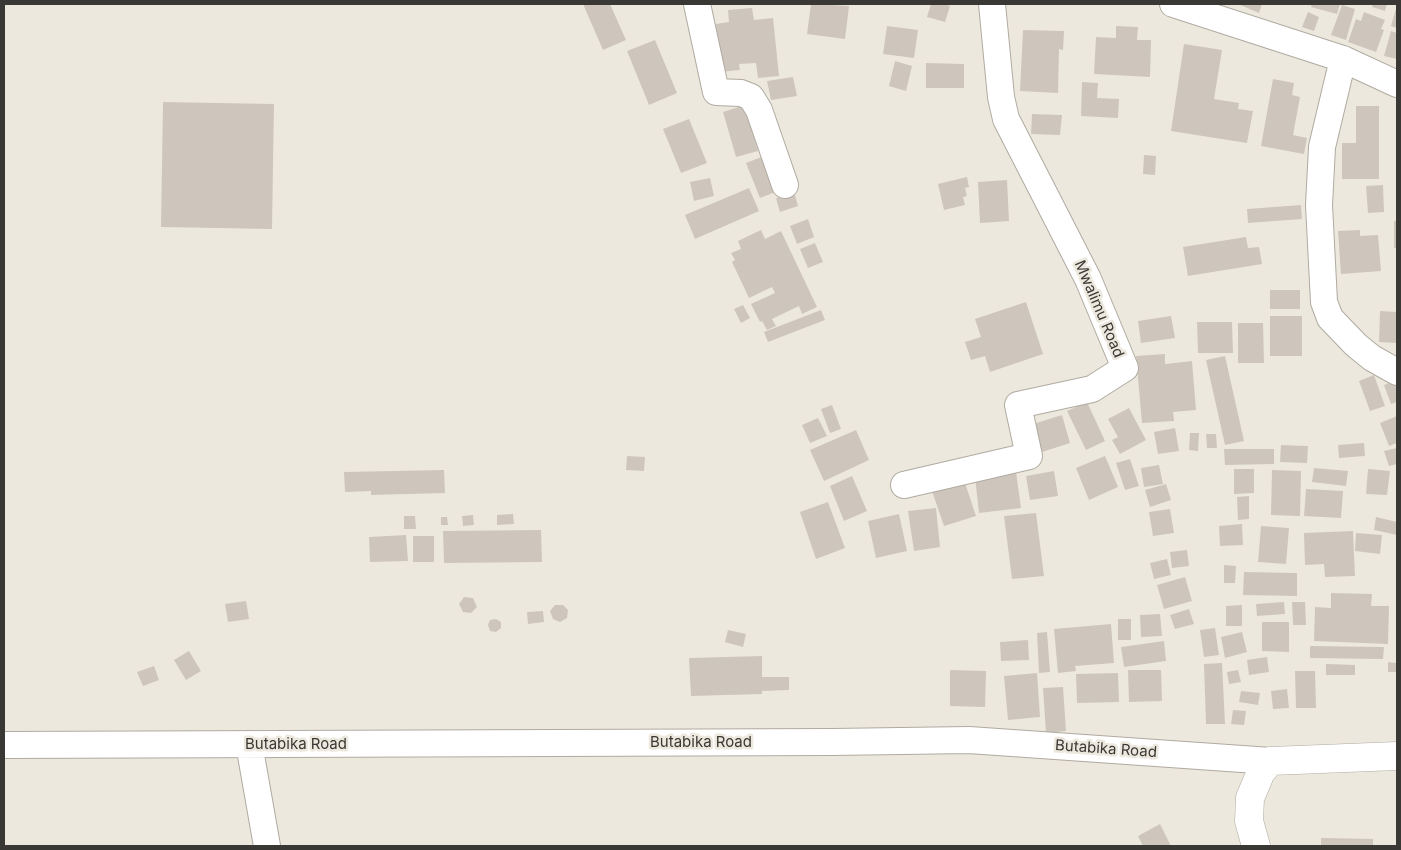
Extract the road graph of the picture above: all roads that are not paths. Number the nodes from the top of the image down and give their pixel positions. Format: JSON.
{"nodes":[{"id":1,"x":697,"y":4,"type":"edge"},
{"id":2,"x":992,"y":4,"type":"edge"},
{"id":3,"x":1173,"y":4,"type":"edge"},
{"id":4,"x":1343,"y":59,"type":"junction"},
{"id":5,"x":1397,"y":84,"type":"edge"},
{"id":6,"x":785,"y":185,"type":"dead end"},
{"id":7,"x":1397,"y":372,"type":"edge"},
{"id":8,"x":904,"y":485,"type":"dead end"},
{"id":9,"x":249,"y":744,"type":"junction"},
{"id":10,"x":4,"y":745,"type":"edge"},
{"id":11,"x":1397,"y":756,"type":"edge"},
{"id":12,"x":1271,"y":761,"type":"junction"},
{"id":13,"x":267,"y":846,"type":"edge"},
{"id":14,"x":1256,"y":846,"type":"edge"}],
"edges":[{"from":1,"to":6,"type":"street"},
{"from":2,"to":8,"type":"street","name":"Mwalimu Road"},
{"from":3,"to":4,"type":"street"},
{"from":4,"to":5,"type":"street"},
{"from":4,"to":7,"type":"street"},
{"from":9,"to":10,"type":"street","name":"Butabika Road"},
{"from":9,"to":12,"type":"street","name":"Butabika Road"},
{"from":9,"to":13,"type":"street"},
{"from":11,"to":12,"type":"main road","name":"Butabika Road"},
{"from":12,"to":14,"type":"main road"}]}
